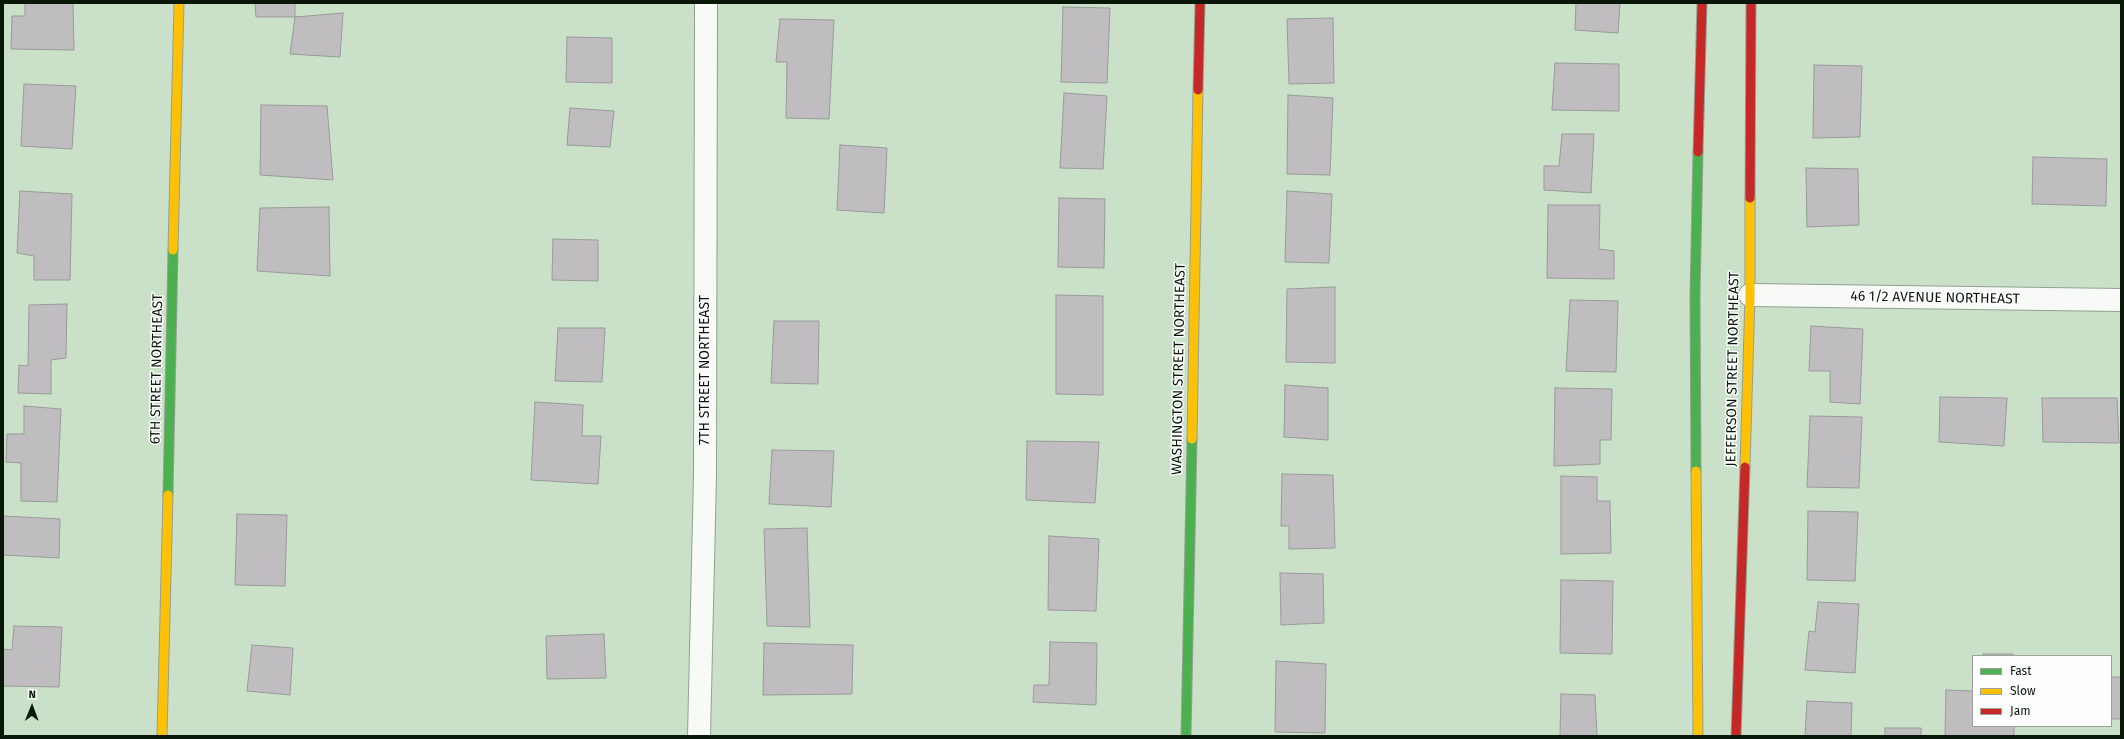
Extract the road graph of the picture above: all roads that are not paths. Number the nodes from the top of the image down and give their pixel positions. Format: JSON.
{"nodes":[{"id":1,"x":179,"y":3,"type":"edge"},
{"id":2,"x":706,"y":3,"type":"edge"},
{"id":3,"x":1200,"y":3,"type":"edge"},
{"id":4,"x":1702,"y":3,"type":"edge"},
{"id":5,"x":1751,"y":3,"type":"edge"},
{"id":6,"x":1750,"y":295,"type":"junction"},
{"id":7,"x":2121,"y":300,"type":"edge"},
{"id":8,"x":162,"y":736,"type":"edge"},
{"id":9,"x":699,"y":736,"type":"edge"},
{"id":10,"x":1186,"y":736,"type":"edge"},
{"id":11,"x":1698,"y":736,"type":"edge"},
{"id":12,"x":1736,"y":736,"type":"edge"}],
"edges":[{"from":1,"to":8,"type":"street","name":"6TH STREET NORTHEAST"},
{"from":2,"to":9,"type":"street","name":"7TH STREET NORTHEAST"},
{"from":3,"to":10,"type":"street","name":"WASHINGTON STREET NORTHEAST"},
{"from":4,"to":11,"type":"street"},
{"from":5,"to":6,"type":"street","name":"JEFFERSON STREET NORTHEAST"},
{"from":6,"to":7,"type":"street","name":"46 1/2 AVENUE NORTHEAST"},
{"from":6,"to":12,"type":"street","name":"JEFFERSON STREET NORTHEAST"}]}
